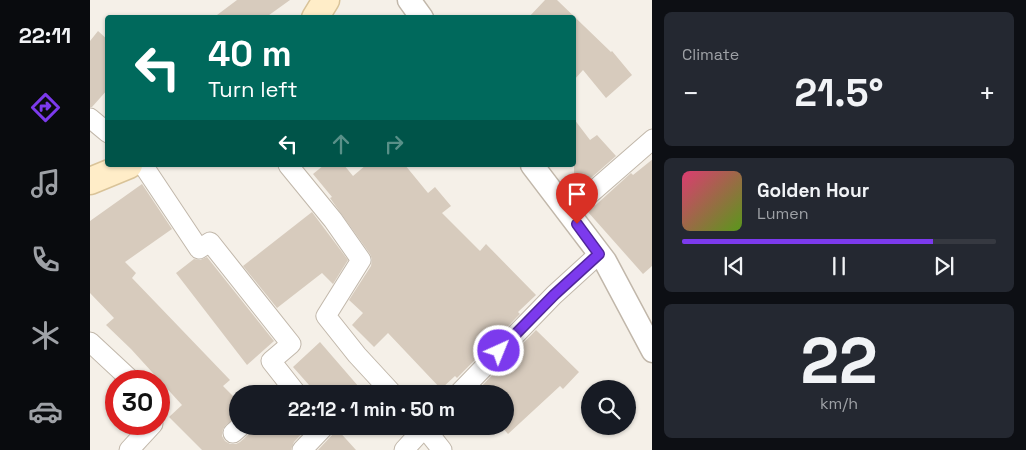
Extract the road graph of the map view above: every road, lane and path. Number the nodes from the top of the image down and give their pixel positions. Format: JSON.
{"nodes":[{"id":1,"x":326,"y":0,"type":"edge"},
{"id":2,"x":409,"y":0,"type":"edge"},
{"id":3,"x":317,"y":15,"type":"edge"},
{"id":4,"x":420,"y":15,"type":"edge"},
{"id":5,"x":90,"y":118,"type":"edge"},
{"id":6,"x":105,"y":130,"type":"edge"},
{"id":7,"x":652,"y":139,"type":"edge"},
{"id":8,"x":124,"y":167,"type":"edge"},
{"id":9,"x":144,"y":167,"type":"edge"},
{"id":10,"x":290,"y":167,"type":"edge"},
{"id":11,"x":534,"y":167,"type":"edge"},
{"id":12,"x":90,"y":181,"type":"edge"},
{"id":13,"x":568,"y":213,"type":"junction"},
{"id":14,"x":599,"y":254,"type":"junction"},
{"id":15,"x":90,"y":342,"type":"edge"},
{"id":16,"x":652,"y":351,"type":"edge"},
{"id":17,"x":120,"y":370,"type":"edge"},
{"id":18,"x":286,"y":385,"type":"edge"},
{"id":19,"x":385,"y":385,"type":"edge"},
{"id":20,"x":467,"y":385,"type":"edge"},
{"id":21,"x":143,"y":435,"type":"edge"},
{"id":22,"x":316,"y":435,"type":"edge"},
{"id":23,"x":417,"y":435,"type":"edge"},
{"id":24,"x":430,"y":435,"type":"edge"},
{"id":25,"x":129,"y":450,"type":"edge"},
{"id":26,"x":302,"y":450,"type":"edge"},
{"id":27,"x":404,"y":450,"type":"edge"},
{"id":28,"x":442,"y":450,"type":"edge"}],
"edges":[{"from":1,"to":3,"type":"main road"},
{"from":2,"to":4,"type":"street"},
{"from":5,"to":6,"type":"street"},
{"from":7,"to":13,"type":"street"},
{"from":8,"to":12,"type":"main road"},
{"from":9,"to":18,"type":"street"},
{"from":10,"to":19,"type":"street"},
{"from":11,"to":13,"type":"street"},
{"from":13,"to":14,"type":"street"},
{"from":14,"to":16,"type":"street"},
{"from":14,"to":20,"type":"street"},
{"from":15,"to":17,"type":"street"},
{"from":21,"to":25,"type":"street"},
{"from":22,"to":26,"type":"street"},
{"from":23,"to":27,"type":"street"},
{"from":24,"to":28,"type":"street"}]}
